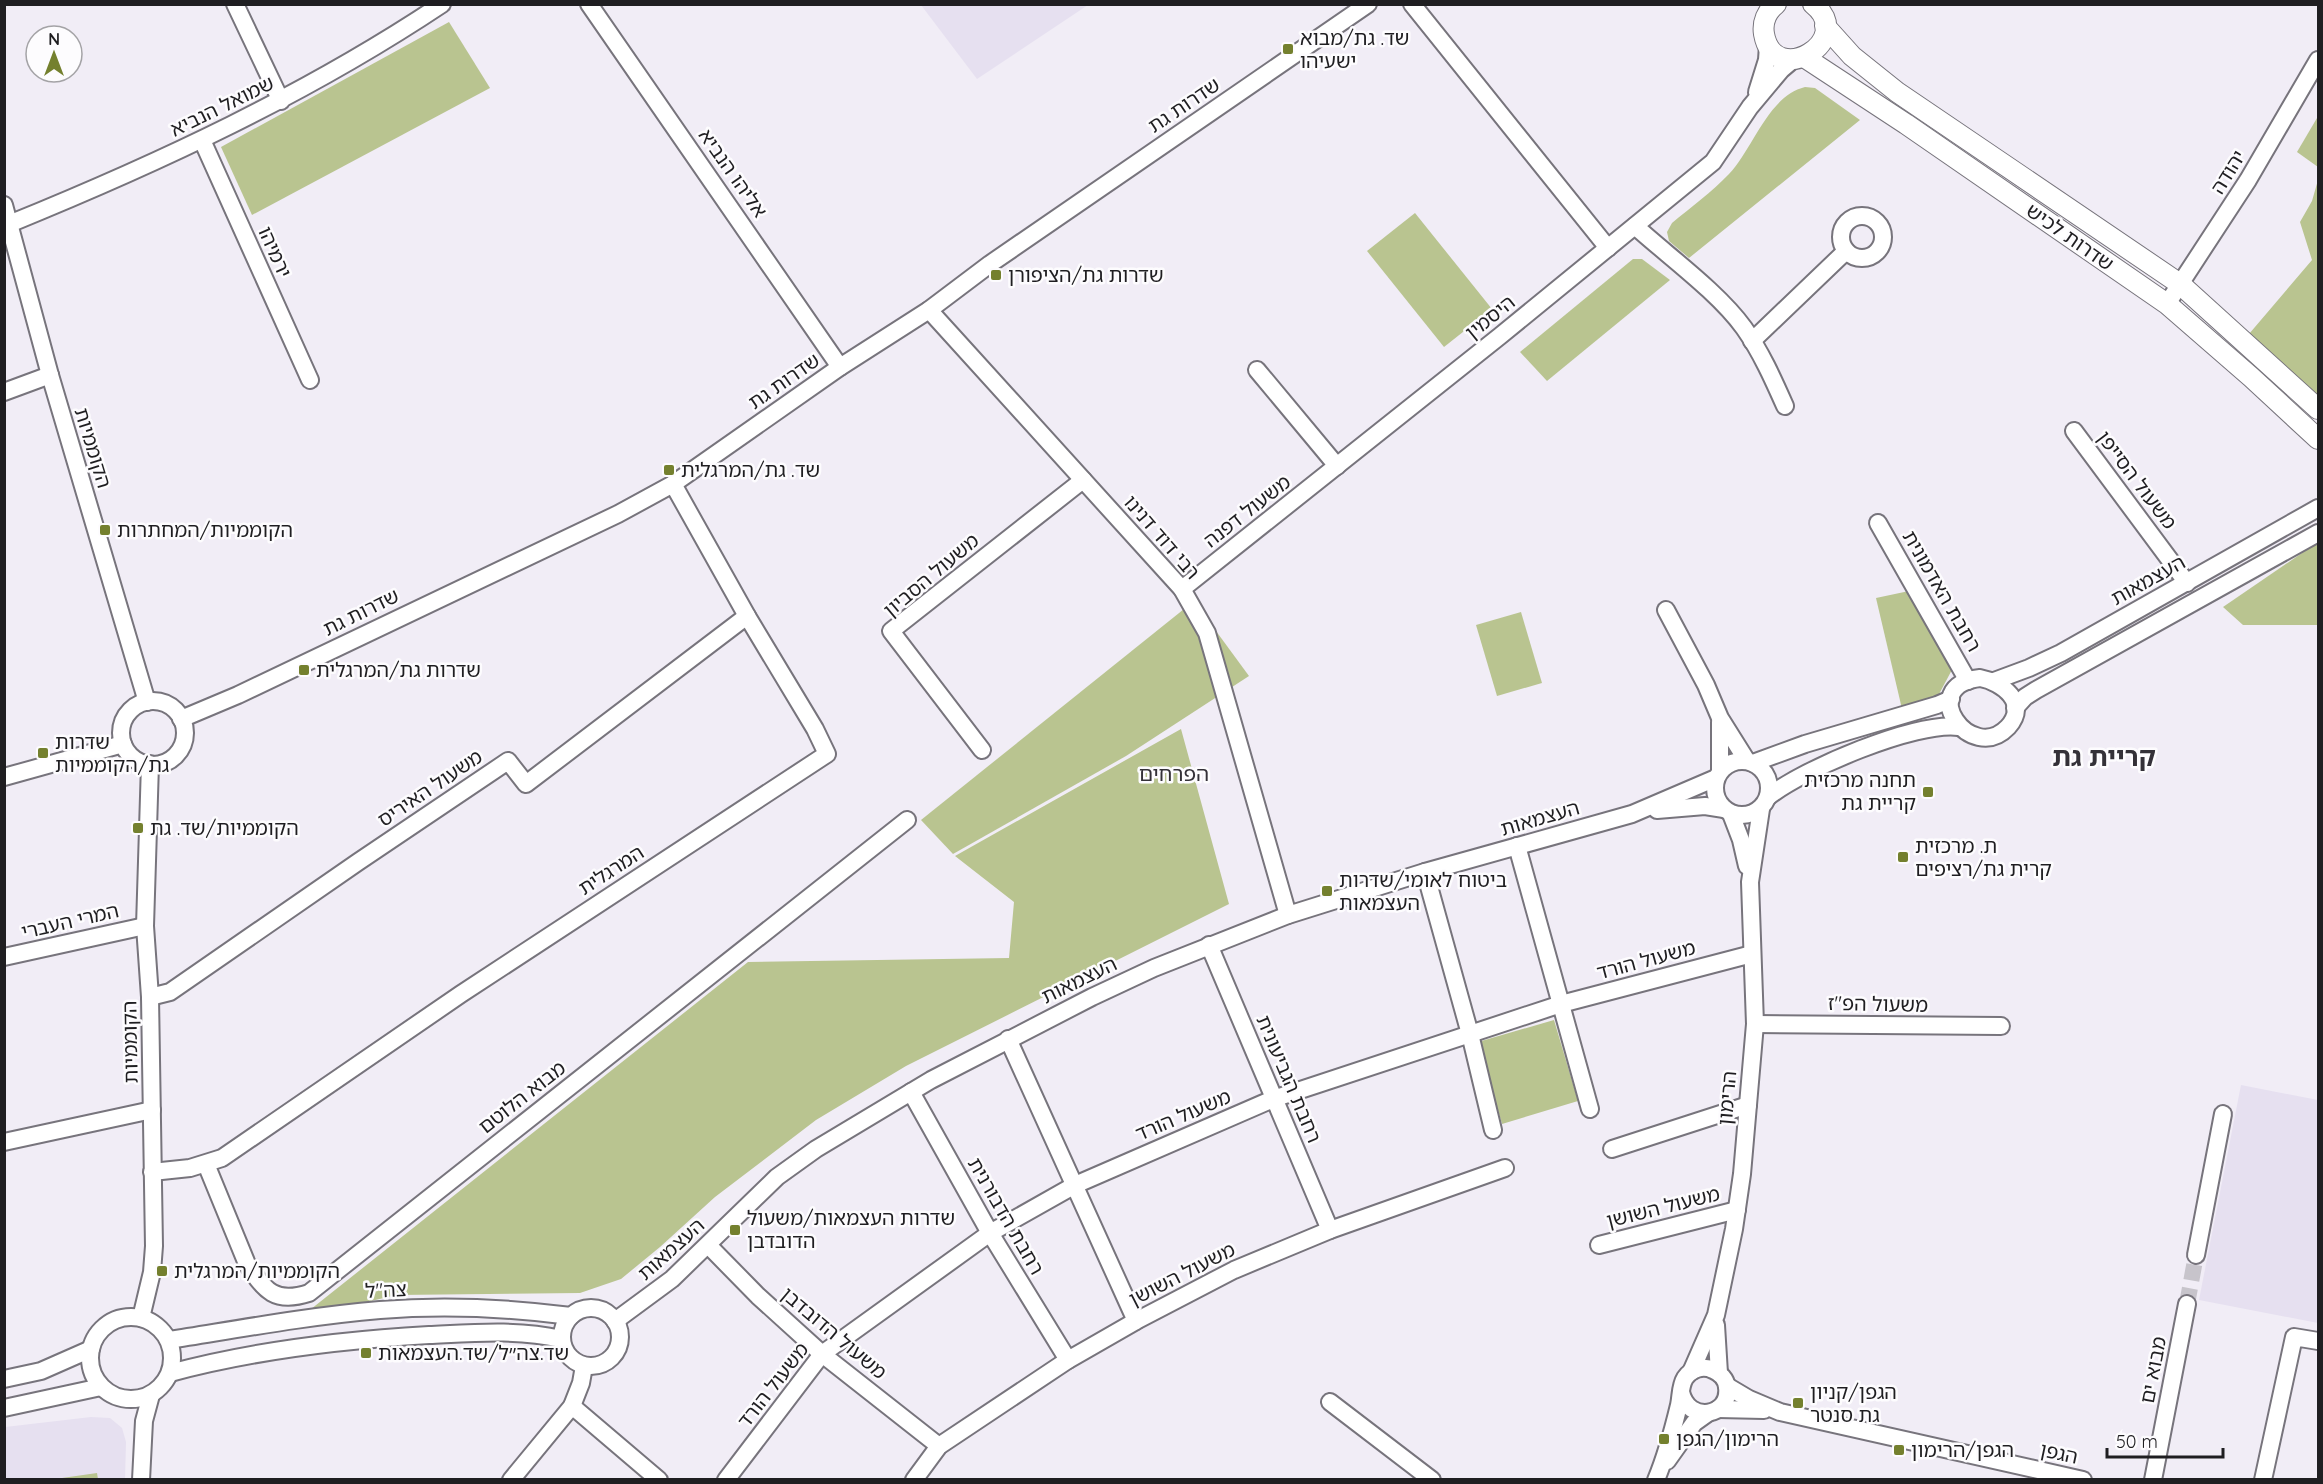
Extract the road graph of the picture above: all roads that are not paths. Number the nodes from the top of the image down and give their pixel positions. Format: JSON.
{"nodes":[{"id":1,"x":235,"y":4,"type":"edge"},
{"id":2,"x":442,"y":4,"type":"edge"},
{"id":3,"x":589,"y":4,"type":"edge"},
{"id":4,"x":1368,"y":4,"type":"edge"},
{"id":5,"x":1412,"y":4,"type":"edge"},
{"id":6,"x":1757,"y":4,"type":"edge"},
{"id":7,"x":1776,"y":4,"type":"edge"},
{"id":8,"x":1813,"y":4,"type":"edge"},
{"id":9,"x":1825,"y":26,"type":"junction"},
{"id":10,"x":1766,"y":35,"type":"junction"},
{"id":11,"x":1799,"y":58,"type":"junction"},
{"id":12,"x":2319,"y":60,"type":"edge"},
{"id":13,"x":281,"y":100,"type":"junction"},
{"id":14,"x":1750,"y":107,"type":"junction"},
{"id":15,"x":202,"y":140,"type":"junction"},
{"id":16,"x":4,"y":205,"type":"edge"},
{"id":17,"x":9,"y":224,"type":"junction"},
{"id":18,"x":1635,"y":226,"type":"junction"},
{"id":19,"x":1608,"y":248,"type":"junction"},
{"id":20,"x":1846,"y":252,"type":"dead end"},
{"id":21,"x":2180,"y":284,"type":"junction"},
{"id":22,"x":2167,"y":304,"type":"junction"},
{"id":23,"x":929,"y":309,"type":"junction"},
{"id":24,"x":1752,"y":341,"type":"junction"},
{"id":25,"x":840,"y":367,"type":"junction"},
{"id":26,"x":1257,"y":370,"type":"dead end"},
{"id":27,"x":50,"y":375,"type":"junction"},
{"id":28,"x":310,"y":380,"type":"dead end"},
{"id":29,"x":4,"y":392,"type":"edge"},
{"id":30,"x":1785,"y":406,"type":"dead end"},
{"id":31,"x":2319,"y":409,"type":"edge"},
{"id":32,"x":2074,"y":431,"type":"dead end"},
{"id":33,"x":2319,"y":439,"type":"edge"},
{"id":34,"x":1337,"y":466,"type":"junction"},
{"id":35,"x":1083,"y":480,"type":"junction"},
{"id":36,"x":673,"y":484,"type":"junction"},
{"id":37,"x":2319,"y":508,"type":"edge"},
{"id":38,"x":1878,"y":523,"type":"dead end"},
{"id":39,"x":2319,"y":533,"type":"edge"},
{"id":40,"x":2187,"y":583,"type":"junction"},
{"id":41,"x":1182,"y":589,"type":"junction"},
{"id":42,"x":1666,"y":610,"type":"dead end"},
{"id":43,"x":747,"y":616,"type":"junction"},
{"id":44,"x":1968,"y":681,"type":"junction"},
{"id":45,"x":1994,"y":681,"type":"junction"},
{"id":46,"x":1951,"y":699,"type":"junction"},
{"id":47,"x":147,"y":702,"type":"junction"},
{"id":48,"x":2014,"y":708,"type":"junction"},
{"id":49,"x":181,"y":718,"type":"junction"},
{"id":50,"x":1720,"y":718,"type":"junction"},
{"id":51,"x":1959,"y":727,"type":"junction"},
{"id":52,"x":123,"y":744,"type":"junction"},
{"id":53,"x":982,"y":750,"type":"dead end"},
{"id":54,"x":1750,"y":762,"type":"junction"},
{"id":55,"x":150,"y":765,"type":"junction"},
{"id":56,"x":1718,"y":775,"type":"junction"},
{"id":57,"x":4,"y":777,"type":"edge"},
{"id":58,"x":1765,"y":803,"type":"junction"},
{"id":59,"x":1728,"y":811,"type":"junction"},
{"id":60,"x":1632,"y":814,"type":"junction"},
{"id":61,"x":907,"y":820,"type":"dead end"},
{"id":62,"x":1518,"y":846,"type":"junction"},
{"id":63,"x":1425,"y":872,"type":"junction"},
{"id":64,"x":1750,"y":882,"type":"junction"},
{"id":65,"x":1288,"y":915,"type":"junction"},
{"id":66,"x":145,"y":926,"type":"junction"},
{"id":67,"x":1209,"y":945,"type":"junction"},
{"id":68,"x":1752,"y":954,"type":"junction"},
{"id":69,"x":4,"y":957,"type":"edge"},
{"id":70,"x":150,"y":997,"type":"junction"},
{"id":71,"x":1561,"y":1004,"type":"junction"},
{"id":72,"x":1755,"y":1024,"type":"junction"},
{"id":73,"x":2001,"y":1026,"type":"dead end"},
{"id":74,"x":1470,"y":1034,"type":"junction"},
{"id":75,"x":1008,"y":1039,"type":"junction"},
{"id":76,"x":911,"y":1092,"type":"junction"},
{"id":77,"x":1273,"y":1099,"type":"junction"},
{"id":78,"x":1748,"y":1105,"type":"junction"},
{"id":79,"x":1590,"y":1109,"type":"dead end"},
{"id":80,"x":152,"y":1110,"type":"junction"},
{"id":81,"x":2223,"y":1114,"type":"dead end"},
{"id":82,"x":1493,"y":1130,"type":"dead end"},
{"id":83,"x":4,"y":1142,"type":"edge"},
{"id":84,"x":1612,"y":1149,"type":"dead end"},
{"id":85,"x":206,"y":1164,"type":"junction"},
{"id":86,"x":1505,"y":1168,"type":"dead end"},
{"id":87,"x":152,"y":1172,"type":"junction"},
{"id":88,"x":1075,"y":1185,"type":"junction"},
{"id":89,"x":1737,"y":1210,"type":"junction"},
{"id":90,"x":1330,"y":1230,"type":"junction"},
{"id":91,"x":990,"y":1233,"type":"junction"},
{"id":92,"x":708,"y":1245,"type":"junction"},
{"id":93,"x":1599,"y":1245,"type":"dead end"},
{"id":94,"x":2196,"y":1256,"type":"tunnel mouth"},
{"id":95,"x":2187,"y":1304,"type":"tunnel mouth"},
{"id":96,"x":1716,"y":1315,"type":"junction"},
{"id":97,"x":571,"y":1316,"type":"junction"},
{"id":98,"x":141,"y":1318,"type":"junction"},
{"id":99,"x":615,"y":1321,"type":"junction"},
{"id":100,"x":1136,"y":1321,"type":"junction"},
{"id":101,"x":561,"y":1339,"type":"junction"},
{"id":102,"x":169,"y":1340,"type":"junction"},
{"id":103,"x":2319,"y":1341,"type":"edge"},
{"id":104,"x":90,"y":1349,"type":"junction"},
{"id":105,"x":822,"y":1354,"type":"junction"},
{"id":106,"x":1068,"y":1360,"type":"junction"},
{"id":107,"x":584,"y":1366,"type":"junction"},
{"id":108,"x":1691,"y":1372,"type":"junction"},
{"id":109,"x":170,"y":1373,"type":"junction"},
{"id":110,"x":4,"y":1379,"type":"edge"},
{"id":111,"x":1723,"y":1380,"type":"junction"},
{"id":112,"x":101,"y":1387,"type":"junction"},
{"id":113,"x":1681,"y":1392,"type":"junction"},
{"id":114,"x":151,"y":1395,"type":"junction"},
{"id":115,"x":118,"y":1398,"type":"junction"},
{"id":116,"x":1330,"y":1402,"type":"dead end"},
{"id":117,"x":572,"y":1406,"type":"junction"},
{"id":118,"x":4,"y":1407,"type":"edge"},
{"id":119,"x":1713,"y":1411,"type":"junction"},
{"id":120,"x":1780,"y":1412,"type":"junction"},
{"id":121,"x":143,"y":1439,"type":"junction"},
{"id":122,"x":939,"y":1446,"type":"junction"},
{"id":123,"x":1658,"y":1476,"type":"edge"},
{"id":124,"x":141,"y":1479,"type":"edge"},
{"id":125,"x":511,"y":1479,"type":"edge"},
{"id":126,"x":659,"y":1479,"type":"edge"},
{"id":127,"x":726,"y":1479,"type":"edge"},
{"id":128,"x":914,"y":1479,"type":"edge"},
{"id":129,"x":1432,"y":1479,"type":"edge"},
{"id":130,"x":2083,"y":1479,"type":"edge"},
{"id":131,"x":2153,"y":1479,"type":"edge"},
{"id":132,"x":2263,"y":1479,"type":"edge"}],
"edges":[{"from":1,"to":13,"type":"street"},
{"from":2,"to":13,"type":"street","name":"שמואל הנביא"},
{"from":3,"to":25,"type":"street","name":"אליהו הנביא"},
{"from":4,"to":23,"type":"street","name":"שדרות גת"},
{"from":5,"to":19,"type":"street"},
{"from":6,"to":10,"type":"main road"},
{"from":7,"to":10,"type":"main road"},
{"from":8,"to":9,"type":"main road","name":"שדרות לכיש"},
{"from":9,"to":11,"type":"main road"},
{"from":9,"to":21,"type":"main road","name":"שדרות לכיש"},
{"from":10,"to":11,"type":"main road","name":"שדרות לכיש"},
{"from":10,"to":14,"type":"street","name":"היסמין"},
{"from":11,"to":14,"type":"street","name":"היסמין"},
{"from":11,"to":22,"type":"main road","name":"שדרות לכיש"},
{"from":12,"to":21,"type":"street","name":"יהודה"},
{"from":13,"to":15,"type":"street","name":"שמואל הנביא"},
{"from":14,"to":18,"type":"street","name":"היסמין"},
{"from":15,"to":17,"type":"street","name":"שמואל הנביא"},
{"from":15,"to":28,"type":"street","name":"ירמיהו"},
{"from":16,"to":17,"type":"street","name":"הקוממיות"},
{"from":17,"to":27,"type":"street","name":"הקוממיות"},
{"from":18,"to":19,"type":"street","name":"היסמין"},
{"from":18,"to":24,"type":"street"},
{"from":19,"to":34,"type":"street","name":"היסמין"},
{"from":20,"to":24,"type":"street"},
{"from":21,"to":22,"type":"street","name":"יהודה"},
{"from":21,"to":31,"type":"main road","name":"שדרות לכיש"},
{"from":22,"to":33,"type":"main road","name":"שדרות לכיש"},
{"from":23,"to":25,"type":"street","name":"שדרות גת"},
{"from":23,"to":35,"type":"street","name":"רבי דוד דנינו"},
{"from":24,"to":30,"type":"street"},
{"from":25,"to":36,"type":"street","name":"שדרות גת"},
{"from":26,"to":34,"type":"street"},
{"from":27,"to":29,"type":"street"},
{"from":27,"to":47,"type":"street","name":"הקוממיות"},
{"from":32,"to":40,"type":"street","name":"משעול הסייפן"},
{"from":34,"to":41,"type":"street","name":"משעול דפנה"},
{"from":35,"to":41,"type":"street","name":"רבי דוד דנינו"},
{"from":35,"to":53,"type":"street","name":"משעול הסביון"},
{"from":36,"to":43,"type":"street","name":"המרגלית"},
{"from":36,"to":49,"type":"street","name":"שדרות גת"},
{"from":37,"to":40,"type":"street","name":"העצמאות"},
{"from":38,"to":44,"type":"street","name":"רחבת האדמונית"},
{"from":39,"to":48,"type":"street"},
{"from":40,"to":45,"type":"street","name":"העצמאות"},
{"from":41,"to":65,"type":"street","name":"רבי דוד דנינו"},
{"from":42,"to":50,"type":"street"},
{"from":43,"to":70,"type":"street","name":"משעול האיריס"},
{"from":43,"to":85,"type":"street","name":"המרגלית"},
{"from":44,"to":45,"type":"street"},
{"from":44,"to":46,"type":"street"},
{"from":45,"to":48,"type":"street"},
{"from":46,"to":51,"type":"street"},
{"from":46,"to":54,"type":"street"},
{"from":47,"to":49,"type":"street"},
{"from":47,"to":52,"type":"street"},
{"from":48,"to":51,"type":"street"},
{"from":49,"to":55,"type":"street"},
{"from":50,"to":54,"type":"street"},
{"from":50,"to":56,"type":"street"},
{"from":51,"to":58,"type":"street"},
{"from":52,"to":55,"type":"street"},
{"from":52,"to":57,"type":"street"},
{"from":54,"to":56,"type":"street"},
{"from":54,"to":58,"type":"street"},
{"from":55,"to":66,"type":"street","name":"הקוממיות"},
{"from":56,"to":59,"type":"street"},
{"from":56,"to":60,"type":"street","name":"העצמאות"},
{"from":58,"to":59,"type":"street"},
{"from":58,"to":64,"type":"street","name":"הרימון"},
{"from":59,"to":60,"type":"street","name":"העצמאות"},
{"from":59,"to":64,"type":"street","name":"הרימון"},
{"from":60,"to":62,"type":"street","name":"העצמאות"},
{"from":61,"to":85,"type":"street","name":"מבוא הלוטם"},
{"from":62,"to":63,"type":"street","name":"העצמאות"},
{"from":62,"to":71,"type":"street"},
{"from":63,"to":65,"type":"street","name":"העצמאות"},
{"from":63,"to":74,"type":"street"},
{"from":64,"to":68,"type":"street","name":"הרימון"},
{"from":65,"to":67,"type":"street","name":"העצמאות"},
{"from":66,"to":69,"type":"street","name":"המרי העברי"},
{"from":66,"to":70,"type":"street","name":"הקוממיות"},
{"from":67,"to":75,"type":"street","name":"העצמאות"},
{"from":67,"to":77,"type":"street","name":"רחבת הגביעונית"},
{"from":68,"to":71,"type":"street","name":"משעול הורד"},
{"from":68,"to":72,"type":"street","name":"הרימון"},
{"from":70,"to":80,"type":"street","name":"הקוממיות"},
{"from":71,"to":74,"type":"street","name":"משעול הורד"},
{"from":71,"to":79,"type":"street"},
{"from":72,"to":73,"type":"street","name":"משעול הפ\"ז"},
{"from":72,"to":78,"type":"street","name":"הרימון"},
{"from":74,"to":77,"type":"street","name":"משעול הורד"},
{"from":74,"to":82,"type":"street"},
{"from":75,"to":76,"type":"street","name":"העצמאות"},
{"from":75,"to":88,"type":"street"},
{"from":76,"to":91,"type":"street","name":"רחבת הדבורנית"},
{"from":76,"to":92,"type":"street","name":"העצמאות"},
{"from":77,"to":88,"type":"street","name":"משעול הורד"},
{"from":77,"to":90,"type":"street","name":"רחבת הגביעונית"},
{"from":78,"to":84,"type":"street"},
{"from":78,"to":89,"type":"street","name":"הרימון"},
{"from":80,"to":83,"type":"street"},
{"from":80,"to":87,"type":"street","name":"הקוממיות"},
{"from":81,"to":94,"type":"street"},
{"from":85,"to":87,"type":"street","name":"המרגלית"},
{"from":86,"to":90,"type":"street","name":"משעול השושן"},
{"from":87,"to":98,"type":"street","name":"הקוממיות"},
{"from":88,"to":91,"type":"street","name":"משעול הורד"},
{"from":88,"to":100,"type":"street"},
{"from":89,"to":93,"type":"street","name":"משעול השושן"},
{"from":89,"to":96,"type":"street","name":"הרימון"},
{"from":90,"to":100,"type":"street","name":"משעול השושן"},
{"from":91,"to":105,"type":"street","name":"משעול הורד"},
{"from":91,"to":106,"type":"street","name":"רחבת הדבורנית"},
{"from":92,"to":99,"type":"street","name":"העצמאות"},
{"from":92,"to":105,"type":"street","name":"משעול הדובדבן"},
{"from":95,"to":131,"type":"street","name":"מבוא ים"},
{"from":96,"to":108,"type":"street","name":"הרימון"},
{"from":96,"to":111,"type":"street","name":"הרימון"},
{"from":97,"to":99,"type":"street"},
{"from":97,"to":101,"type":"street"},
{"from":97,"to":102,"type":"street","name":"צה\"ל"},
{"from":98,"to":102,"type":"street"},
{"from":98,"to":104,"type":"street"},
{"from":99,"to":107,"type":"street"},
{"from":100,"to":106,"type":"street","name":"משעול השושן"},
{"from":101,"to":107,"type":"street"},
{"from":101,"to":109,"type":"street"},
{"from":102,"to":109,"type":"street"},
{"from":103,"to":132,"type":"street"},
{"from":104,"to":110,"type":"street"},
{"from":104,"to":112,"type":"street"},
{"from":105,"to":122,"type":"street","name":"משעול הדובדבן"},
{"from":105,"to":127,"type":"street","name":"משעול הורד"},
{"from":106,"to":122,"type":"street","name":"משעול השושן"},
{"from":107,"to":117,"type":"street"},
{"from":108,"to":111,"type":"street"},
{"from":108,"to":113,"type":"street"},
{"from":109,"to":114,"type":"street"},
{"from":111,"to":119,"type":"street"},
{"from":111,"to":120,"type":"street","name":"הגפן"},
{"from":112,"to":115,"type":"street"},
{"from":112,"to":118,"type":"street"},
{"from":113,"to":119,"type":"street"},
{"from":113,"to":123,"type":"street"},
{"from":114,"to":115,"type":"street"},
{"from":114,"to":121,"type":"street"},
{"from":115,"to":121,"type":"street"},
{"from":116,"to":129,"type":"street"},
{"from":117,"to":125,"type":"street"},
{"from":117,"to":126,"type":"street"},
{"from":119,"to":120,"type":"street","name":"הגפן"},
{"from":119,"to":123,"type":"street"},
{"from":120,"to":130,"type":"street","name":"הגפן"},
{"from":121,"to":124,"type":"street"},
{"from":122,"to":128,"type":"street","name":"משעול השושן"}]}
